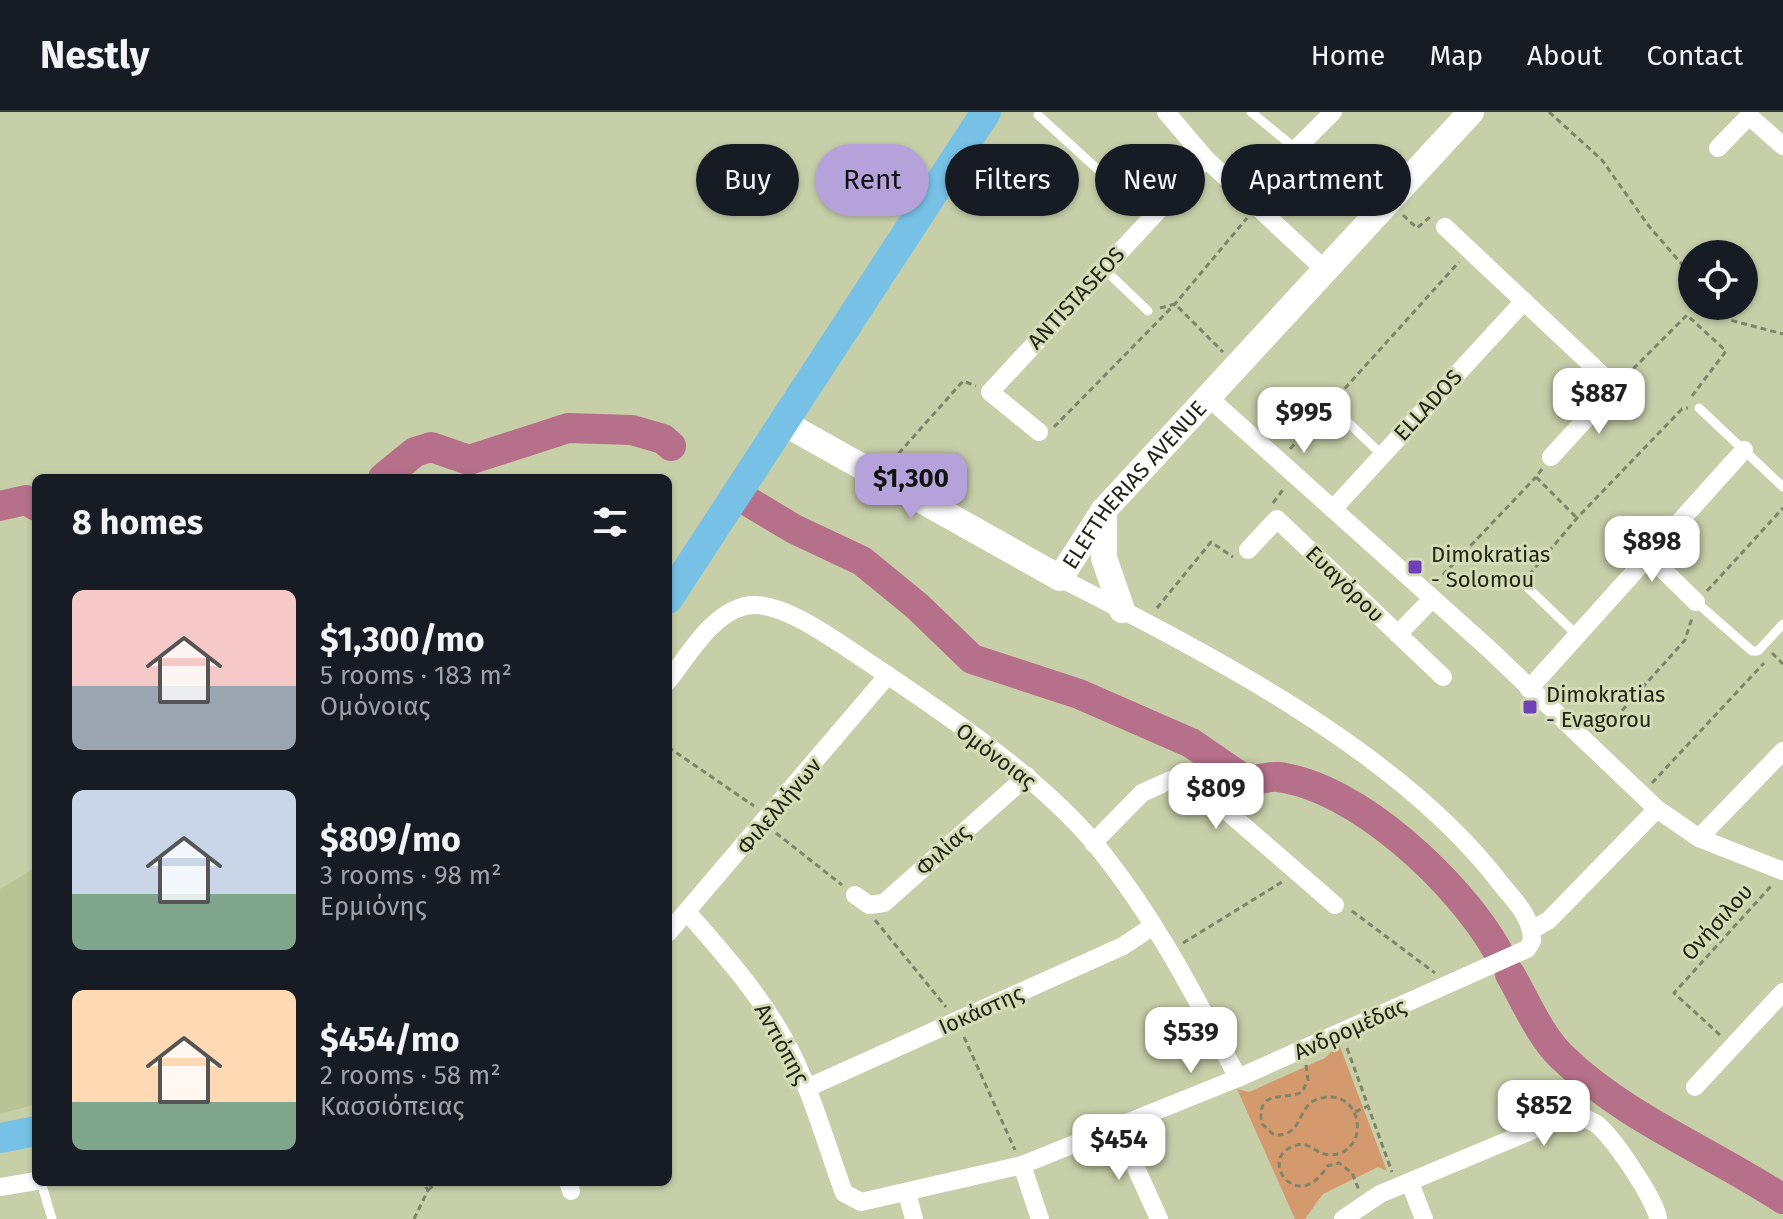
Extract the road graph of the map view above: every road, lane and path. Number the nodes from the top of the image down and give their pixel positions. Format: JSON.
{"nodes":[{"id":1,"x":986,"y":112,"type":"edge"},
{"id":2,"x":1166,"y":112,"type":"edge"},
{"id":3,"x":1251,"y":112,"type":"edge"},
{"id":4,"x":1333,"y":112,"type":"edge"},
{"id":5,"x":1471,"y":112,"type":"edge"},
{"id":6,"x":1549,"y":112,"type":"edge"},
{"id":7,"x":1038,"y":115,"type":"dead end"},
{"id":8,"x":1782,"y":142,"type":"edge"},
{"id":9,"x":1290,"y":144,"type":"edge"},
{"id":10,"x":1301,"y":144,"type":"edge"},
{"id":11,"x":1718,"y":148,"type":"dead end"},
{"id":12,"x":1206,"y":159,"type":"junction"},
{"id":13,"x":1221,"y":173,"type":"edge"},
{"id":14,"x":1411,"y":177,"type":"edge"},
{"id":15,"x":1267,"y":216,"type":"edge"},
{"id":16,"x":1375,"y":216,"type":"edge"},
{"id":17,"x":1404,"y":216,"type":"edge"},
{"id":18,"x":1151,"y":218,"type":"junction"},
{"id":19,"x":1445,"y":227,"type":"joint"},
{"id":20,"x":1470,"y":251,"type":"junction"},
{"id":21,"x":1678,"y":260,"type":"edge"},
{"id":22,"x":1103,"y":269,"type":"junction"},
{"id":23,"x":1325,"y":270,"type":"junction"},
{"id":24,"x":1524,"y":301,"type":"junction"},
{"id":25,"x":1148,"y":311,"type":"joint"},
{"id":26,"x":1730,"y":320,"type":"edge"},
{"id":27,"x":1783,"y":334,"type":"edge"},
{"id":28,"x":1237,"y":366,"type":"junction"},
{"id":29,"x":1615,"y":387,"type":"junction"},
{"id":30,"x":990,"y":392,"type":"junction"},
{"id":31,"x":1208,"y":397,"type":"junction"},
{"id":32,"x":1330,"y":405,"type":"junction"},
{"id":33,"x":1699,"y":408,"type":"joint"},
{"id":34,"x":1682,"y":409,"type":"junction"},
{"id":35,"x":784,"y":423,"type":"junction"},
{"id":36,"x":1039,"y":432,"type":"dead end"},
{"id":37,"x":1744,"y":450,"type":"junction"},
{"id":38,"x":1382,"y":455,"type":"junction"},
{"id":39,"x":1551,"y":457,"type":"joint"},
{"id":40,"x":1279,"y":461,"type":"junction"},
{"id":41,"x":880,"y":475,"type":"junction"},
{"id":42,"x":1295,"y":475,"type":"junction"},
{"id":43,"x":1536,"y":477,"type":"junction"},
{"id":44,"x":1783,"y":487,"type":"edge"},
{"id":45,"x":1783,"y":508,"type":"edge"},
{"id":46,"x":1333,"y":509,"type":"junction"},
{"id":47,"x":1104,"y":510,"type":"junction"},
{"id":48,"x":1577,"y":518,"type":"junction"},
{"id":49,"x":1277,"y":519,"type":"junction"},
{"id":50,"x":1248,"y":550,"type":"joint"},
{"id":51,"x":1649,"y":556,"type":"junction"},
{"id":52,"x":1060,"y":578,"type":"junction"},
{"id":53,"x":1526,"y":586,"type":"joint"},
{"id":54,"x":672,"y":593,"type":"edge"},
{"id":55,"x":1428,"y":596,"type":"junction"},
{"id":56,"x":1696,"y":602,"type":"junction"},
{"id":57,"x":1122,"y":610,"type":"junction"},
{"id":58,"x":1145,"y":623,"type":"junction"},
{"id":59,"x":1783,"y":624,"type":"edge"},
{"id":60,"x":1398,"y":634,"type":"junction"},
{"id":61,"x":1578,"y":636,"type":"junction"},
{"id":62,"x":1773,"y":653,"type":"dead end"},
{"id":63,"x":888,"y":675,"type":"junction"},
{"id":64,"x":672,"y":676,"type":"edge"},
{"id":65,"x":1443,"y":677,"type":"dead end"},
{"id":66,"x":1529,"y":689,"type":"junction"},
{"id":67,"x":1590,"y":746,"type":"junction"},
{"id":68,"x":672,"y":750,"type":"edge"},
{"id":69,"x":1783,"y":751,"type":"edge"},
{"id":70,"x":1027,"y":776,"type":"junction"},
{"id":71,"x":1642,"y":795,"type":"junction"},
{"id":72,"x":1657,"y":809,"type":"junction"},
{"id":73,"x":768,"y":820,"type":"junction"},
{"id":74,"x":1699,"y":838,"type":"junction"},
{"id":75,"x":1093,"y":843,"type":"junction"},
{"id":76,"x":1297,"y":873,"type":"junction"},
{"id":77,"x":1778,"y":878,"type":"edge"},
{"id":78,"x":855,"y":895,"type":"junction"},
{"id":79,"x":1335,"y":905,"type":"joint"},
{"id":80,"x":688,"y":913,"type":"junction"},
{"id":81,"x":1153,"y":926,"type":"junction"},
{"id":82,"x":672,"y":929,"type":"edge"},
{"id":83,"x":1532,"y":935,"type":"junction"},
{"id":84,"x":1169,"y":951,"type":"junction"},
{"id":85,"x":1451,"y":985,"type":"junction"},
{"id":86,"x":1783,"y":992,"type":"edge"},
{"id":87,"x":957,"y":1021,"type":"junction"},
{"id":88,"x":1341,"y":1033,"type":"junction"},
{"id":89,"x":1732,"y":1047,"type":"junction"},
{"id":90,"x":1301,"y":1050,"type":"junction"},
{"id":91,"x":1238,"y":1078,"type":"junction"},
{"id":92,"x":1695,"y":1087,"type":"dead end"},
{"id":93,"x":807,"y":1088,"type":"junction"},
{"id":94,"x":1302,"y":1092,"type":"junction"},
{"id":95,"x":1311,"y":1102,"type":"junction"},
{"id":96,"x":1368,"y":1106,"type":"junction"},
{"id":97,"x":1355,"y":1112,"type":"junction"},
{"id":98,"x":1118,"y":1128,"type":"junction"},
{"id":99,"x":32,"y":1132,"type":"edge"},
{"id":100,"x":0,"y":1138,"type":"edge"},
{"id":101,"x":1334,"y":1154,"type":"junction"},
{"id":102,"x":1334,"y":1163,"type":"junction"},
{"id":103,"x":1022,"y":1165,"type":"junction"},
{"id":104,"x":32,"y":1183,"type":"edge"},
{"id":105,"x":1404,"y":1185,"type":"junction"},
{"id":106,"x":40,"y":1186,"type":"edge"},
{"id":107,"x":425,"y":1186,"type":"edge"},
{"id":108,"x":432,"y":1186,"type":"edge"},
{"id":109,"x":0,"y":1187,"type":"edge"},
{"id":110,"x":428,"y":1190,"type":"junction"},
{"id":111,"x":844,"y":1193,"type":"joint"},
{"id":112,"x":907,"y":1193,"type":"junction"},
{"id":113,"x":1366,"y":1204,"type":"junction"},
{"id":114,"x":52,"y":1219,"type":"edge"},
{"id":115,"x":414,"y":1219,"type":"edge"},
{"id":116,"x":914,"y":1219,"type":"edge"},
{"id":117,"x":1040,"y":1219,"type":"edge"},
{"id":118,"x":1159,"y":1219,"type":"edge"},
{"id":119,"x":1343,"y":1219,"type":"edge"},
{"id":120,"x":1424,"y":1219,"type":"edge"},
{"id":121,"x":1658,"y":1219,"type":"edge"}],
"edges":[{"from":1,"to":35,"type":"main road"},
{"from":2,"to":12,"type":"street"},
{"from":3,"to":9,"type":"lane"},
{"from":4,"to":10,"type":"street"},
{"from":5,"to":14,"type":"main road","name":"ELEFTHERIAS AVENUE"},
{"from":6,"to":21,"type":"path"},
{"from":7,"to":18,"type":"lane"},
{"from":8,"to":11,"type":"street"},
{"from":12,"to":13,"type":"street"},
{"from":12,"to":18,"type":"street","name":"ANTISTASEOS"},
{"from":15,"to":23,"type":"street"},
{"from":16,"to":23,"type":"main road","name":"ELEFTHERIAS AVENUE"},
{"from":17,"to":19,"type":"path"},
{"from":18,"to":22,"type":"street","name":"ANTISTASEOS"},
{"from":19,"to":20,"type":"street"},
{"from":20,"to":24,"type":"street"},
{"from":20,"to":32,"type":"path"},
{"from":22,"to":25,"type":"lane"},
{"from":22,"to":30,"type":"street","name":"ANTISTASEOS"},
{"from":23,"to":28,"type":"main road","name":"ELEFTHERIAS AVENUE"},
{"from":24,"to":29,"type":"street"},
{"from":24,"to":38,"type":"street","name":"ELLADOS"},
{"from":25,"to":28,"type":"path"},
{"from":26,"to":27,"type":"path"},
{"from":28,"to":31,"type":"main road","name":"ELEFTHERIAS AVENUE"},
{"from":29,"to":34,"type":"path"},
{"from":29,"to":39,"type":"street"},
{"from":30,"to":36,"type":"street"},
{"from":30,"to":41,"type":"path"},
{"from":31,"to":40,"type":"street"},
{"from":31,"to":47,"type":"main road","name":"ELEFTHERIAS AVENUE"},
{"from":32,"to":38,"type":"lane"},
{"from":32,"to":40,"type":"path"},
{"from":33,"to":34,"type":"path"},
{"from":33,"to":37,"type":"lane"},
{"from":34,"to":48,"type":"path"},
{"from":35,"to":41,"type":"main road"},
{"from":35,"to":54,"type":"main road"},
{"from":37,"to":44,"type":"lane"},
{"from":37,"to":51,"type":"street"},
{"from":38,"to":46,"type":"street","name":"ELLADOS"},
{"from":39,"to":43,"type":"path"},
{"from":40,"to":42,"type":"street"},
{"from":41,"to":52,"type":"main road"},
{"from":42,"to":46,"type":"street"},
{"from":42,"to":49,"type":"path"},
{"from":43,"to":48,"type":"path"},
{"from":43,"to":55,"type":"path"},
{"from":45,"to":56,"type":"path"},
{"from":46,"to":55,"type":"street"},
{"from":47,"to":52,"type":"main road","name":"ELEFTHERIAS AVENUE"},
{"from":47,"to":57,"type":"main road"},
{"from":48,"to":53,"type":"path"},
{"from":49,"to":50,"type":"street"},
{"from":49,"to":60,"type":"street","name":"Ευαγόρου"},
{"from":50,"to":58,"type":"path"},
{"from":51,"to":56,"type":"street"},
{"from":51,"to":61,"type":"street"},
{"from":52,"to":57,"type":"street"},
{"from":53,"to":61,"type":"lane"},
{"from":55,"to":60,"type":"street"},
{"from":55,"to":66,"type":"street"},
{"from":56,"to":59,"type":"lane"},
{"from":56,"to":67,"type":"path"},
{"from":57,"to":58,"type":"street"},
{"from":58,"to":83,"type":"street"},
{"from":60,"to":65,"type":"street","name":"Ευαγόρου"},
{"from":61,"to":66,"type":"street"},
{"from":62,"to":71,"type":"path"},
{"from":63,"to":64,"type":"street","name":"Ομόνοιας"},
{"from":63,"to":70,"type":"street","name":"Ομόνοιας"},
{"from":63,"to":73,"type":"street","name":"Φιλελλήνων"},
{"from":66,"to":67,"type":"street"},
{"from":67,"to":71,"type":"street"},
{"from":68,"to":73,"type":"path"},
{"from":69,"to":74,"type":"street"},
{"from":70,"to":75,"type":"street","name":"Ομόνοιας"},
{"from":70,"to":78,"type":"street","name":"Φιλίας"},
{"from":71,"to":72,"type":"street"},
{"from":72,"to":74,"type":"street"},
{"from":72,"to":83,"type":"street","name":"Ανδρομέδας"},
{"from":73,"to":78,"type":"path"},
{"from":73,"to":80,"type":"street","name":"Φιλελλήνων"},
{"from":74,"to":77,"type":"street"},
{"from":75,"to":76,"type":"street"},
{"from":75,"to":81,"type":"street","name":"Ομόνοιας"},
{"from":76,"to":79,"type":"street"},
{"from":76,"to":84,"type":"path"},
{"from":77,"to":89,"type":"path","name":"Ονήσιλου"},
{"from":78,"to":87,"type":"path"},
{"from":79,"to":85,"type":"path"},
{"from":80,"to":82,"type":"street","name":"Φιλελλήνων"},
{"from":80,"to":93,"type":"street","name":"Αντιόπης"},
{"from":81,"to":84,"type":"street","name":"Ομόνοιας"},
{"from":81,"to":87,"type":"street","name":"Ιοκάστης"},
{"from":83,"to":85,"type":"street","name":"Ανδρομέδας"},
{"from":84,"to":91,"type":"street","name":"Ομόνοιας"},
{"from":85,"to":88,"type":"street","name":"Ανδρομέδας"},
{"from":86,"to":89,"type":"street"},
{"from":87,"to":93,"type":"street","name":"Ιοκάστης"},
{"from":87,"to":103,"type":"path"},
{"from":88,"to":90,"type":"street","name":"Ανδρομέδας"},
{"from":88,"to":96,"type":"path"},
{"from":89,"to":92,"type":"street"},
{"from":90,"to":91,"type":"street","name":"Ανδρομέδας"},
{"from":90,"to":94,"type":"path"},
{"from":91,"to":98,"type":"street","name":"Ανδρομέδας"},
{"from":93,"to":111,"type":"street","name":"Αντιόπης"},
{"from":94,"to":95,"type":"path"},
{"from":94,"to":95,"type":"path"},
{"from":95,"to":97,"type":"path"},
{"from":96,"to":97,"type":"path"},
{"from":96,"to":105,"type":"path"},
{"from":97,"to":101,"type":"path"},
{"from":98,"to":103,"type":"street","name":"Ανδρομέδας"},
{"from":98,"to":118,"type":"street"},
{"from":99,"to":100,"type":"main road"},
{"from":101,"to":102,"type":"path"},
{"from":101,"to":102,"type":"path"},
{"from":102,"to":113,"type":"path"},
{"from":103,"to":112,"type":"street","name":"Ανδρομέδας"},
{"from":103,"to":117,"type":"street"},
{"from":104,"to":109,"type":"street"},
{"from":105,"to":113,"type":"street"},
{"from":105,"to":120,"type":"street"},
{"from":105,"to":121,"type":"street"},
{"from":106,"to":114,"type":"lane"},
{"from":107,"to":110,"type":"path"},
{"from":108,"to":110,"type":"path"},
{"from":110,"to":115,"type":"path"},
{"from":111,"to":112,"type":"street","name":"Ανδρομέδας"},
{"from":112,"to":116,"type":"street"},
{"from":113,"to":119,"type":"street"}]}
